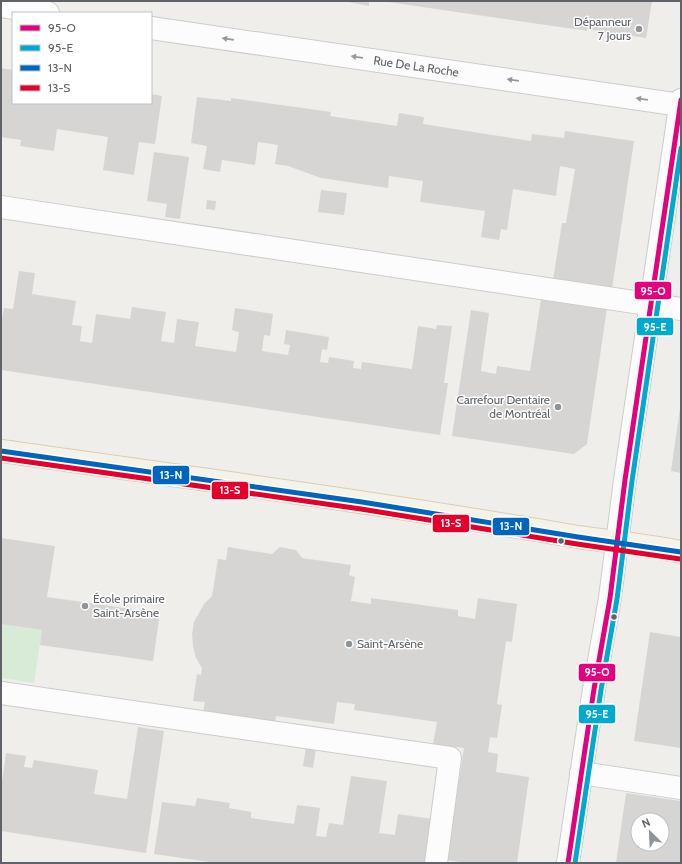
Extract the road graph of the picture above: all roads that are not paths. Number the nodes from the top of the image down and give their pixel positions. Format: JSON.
{"nodes":[{"id":1,"x":1,"y":6,"type":"edge"},
{"id":2,"x":41,"y":12,"type":"edge"},
{"id":3,"x":152,"y":28,"type":"edge"},
{"id":4,"x":681,"y":103,"type":"edge"},
{"id":5,"x":1,"y":207,"type":"edge"},
{"id":6,"x":651,"y":305,"type":"junction"},
{"id":7,"x":681,"y":309,"type":"edge"},
{"id":8,"x":1,"y":451,"type":"edge"},
{"id":9,"x":617,"y":542,"type":"junction"},
{"id":10,"x":681,"y":552,"type":"edge"},
{"id":11,"x":1,"y":692,"type":"edge"},
{"id":12,"x":581,"y":773,"type":"junction"},
{"id":13,"x":681,"y":788,"type":"edge"},
{"id":14,"x":436,"y":863,"type":"edge"},
{"id":15,"x":568,"y":863,"type":"edge"}],
"edges":[{"from":1,"to":2,"type":"street"},
{"from":4,"to":3,"type":"street","name":"Rue De La Roche","one_way":true},
{"from":4,"to":6,"type":"street"},
{"from":5,"to":6,"type":"street"},
{"from":6,"to":7,"type":"street"},
{"from":6,"to":9,"type":"street"},
{"from":8,"to":9,"type":"main road"},
{"from":9,"to":10,"type":"main road"},
{"from":9,"to":12,"type":"street"},
{"from":11,"to":14,"type":"street"},
{"from":12,"to":13,"type":"street"},
{"from":12,"to":15,"type":"street"}]}
